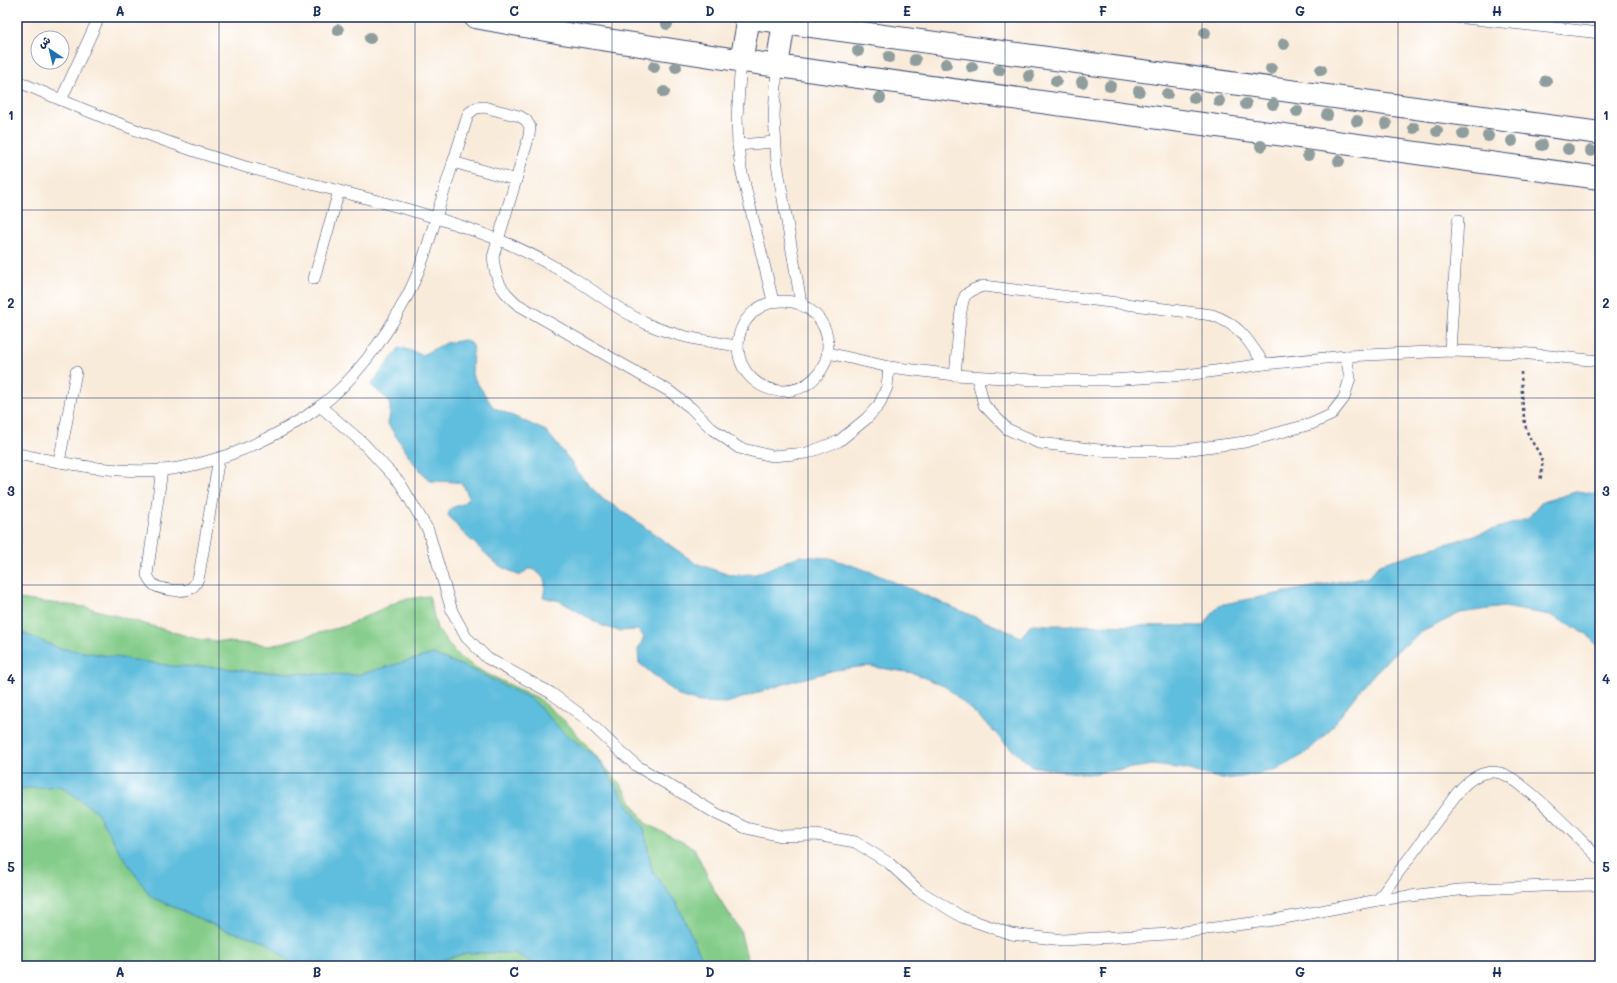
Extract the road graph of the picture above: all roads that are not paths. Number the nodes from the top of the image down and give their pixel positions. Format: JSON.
{"nodes":[{"id":1,"x":99,"y":17,"type":"edge"},
{"id":2,"x":475,"y":17,"type":"edge"},
{"id":3,"x":746,"y":17,"type":"edge"},
{"id":4,"x":1456,"y":17,"type":"edge"},
{"id":5,"x":785,"y":20,"type":"edge"},
{"id":6,"x":564,"y":25,"type":"edge"},
{"id":7,"x":1600,"y":33,"type":"edge"},
{"id":8,"x":741,"y":61,"type":"junction"},
{"id":9,"x":777,"y":66,"type":"junction"},
{"id":10,"x":17,"y":81,"type":"edge"},
{"id":11,"x":61,"y":100,"type":"junction"},
{"id":12,"x":1600,"y":133,"type":"edge"},
{"id":13,"x":775,"y":142,"type":"junction"},
{"id":14,"x":738,"y":145,"type":"junction"},
{"id":15,"x":453,"y":162,"type":"junction"},
{"id":16,"x":1600,"y":178,"type":"edge"},
{"id":17,"x":516,"y":180,"type":"junction"},
{"id":18,"x":339,"y":191,"type":"junction"},
{"id":19,"x":436,"y":218,"type":"junction"},
{"id":20,"x":1458,"y":220,"type":"dead end"},
{"id":21,"x":499,"y":240,"type":"junction"},
{"id":22,"x":314,"y":279,"type":"dead end"},
{"id":23,"x":773,"y":301,"type":"junction"},
{"id":24,"x":800,"y":303,"type":"junction"},
{"id":25,"x":738,"y":346,"type":"junction"},
{"id":26,"x":1450,"y":351,"type":"junction"},
{"id":27,"x":828,"y":353,"type":"junction"},
{"id":28,"x":1346,"y":356,"type":"junction"},
{"id":29,"x":1600,"y":361,"type":"edge"},
{"id":30,"x":1264,"y":364,"type":"junction"},
{"id":31,"x":889,"y":367,"type":"junction"},
{"id":32,"x":76,"y":372,"type":"dead end"},
{"id":33,"x":955,"y":375,"type":"junction"},
{"id":34,"x":977,"y":377,"type":"junction"},
{"id":35,"x":320,"y":406,"type":"junction"},
{"id":36,"x":17,"y":454,"type":"edge"},
{"id":37,"x":219,"y":458,"type":"junction"},
{"id":38,"x":59,"y":462,"type":"junction"},
{"id":39,"x":162,"y":470,"type":"junction"},
{"id":40,"x":1600,"y":859,"type":"edge"},
{"id":41,"x":1600,"y":885,"type":"edge"},
{"id":42,"x":1378,"y":900,"type":"junction"}],
"edges":[{"from":1,"to":11,"type":"lane"},
{"from":2,"to":6,"type":"street"},
{"from":3,"to":5,"type":"street"},
{"from":3,"to":8,"type":"street"},
{"from":4,"to":7,"type":"lane"},
{"from":5,"to":9,"type":"street"},
{"from":5,"to":12,"type":"street"},
{"from":6,"to":8,"type":"street"},
{"from":8,"to":9,"type":"street"},
{"from":8,"to":14,"type":"lane"},
{"from":9,"to":13,"type":"lane"},
{"from":9,"to":16,"type":"street"},
{"from":10,"to":11,"type":"lane"},
{"from":11,"to":18,"type":"lane"},
{"from":13,"to":14,"type":"lane"},
{"from":13,"to":24,"type":"lane"},
{"from":14,"to":23,"type":"lane"},
{"from":15,"to":17,"type":"lane"},
{"from":15,"to":17,"type":"lane"},
{"from":15,"to":19,"type":"lane"},
{"from":17,"to":21,"type":"lane"},
{"from":18,"to":19,"type":"lane"},
{"from":18,"to":22,"type":"lane"},
{"from":19,"to":21,"type":"lane"},
{"from":19,"to":35,"type":"lane"},
{"from":20,"to":26,"type":"lane"},
{"from":21,"to":25,"type":"lane"},
{"from":21,"to":31,"type":"lane"},
{"from":23,"to":24,"type":"lane"},
{"from":23,"to":25,"type":"lane"},
{"from":24,"to":27,"type":"lane"},
{"from":25,"to":27,"type":"lane"},
{"from":26,"to":28,"type":"lane"},
{"from":26,"to":29,"type":"lane"},
{"from":27,"to":31,"type":"lane"},
{"from":28,"to":30,"type":"lane"},
{"from":28,"to":34,"type":"lane"},
{"from":30,"to":33,"type":"lane"},
{"from":30,"to":34,"type":"lane"},
{"from":31,"to":33,"type":"lane"},
{"from":32,"to":38,"type":"lane"},
{"from":33,"to":34,"type":"lane"},
{"from":35,"to":37,"type":"lane"},
{"from":35,"to":42,"type":"lane"},
{"from":36,"to":38,"type":"lane"},
{"from":37,"to":39,"type":"lane"},
{"from":37,"to":39,"type":"lane"},
{"from":38,"to":39,"type":"lane"},
{"from":40,"to":42,"type":"lane"},
{"from":41,"to":42,"type":"lane"}]}
